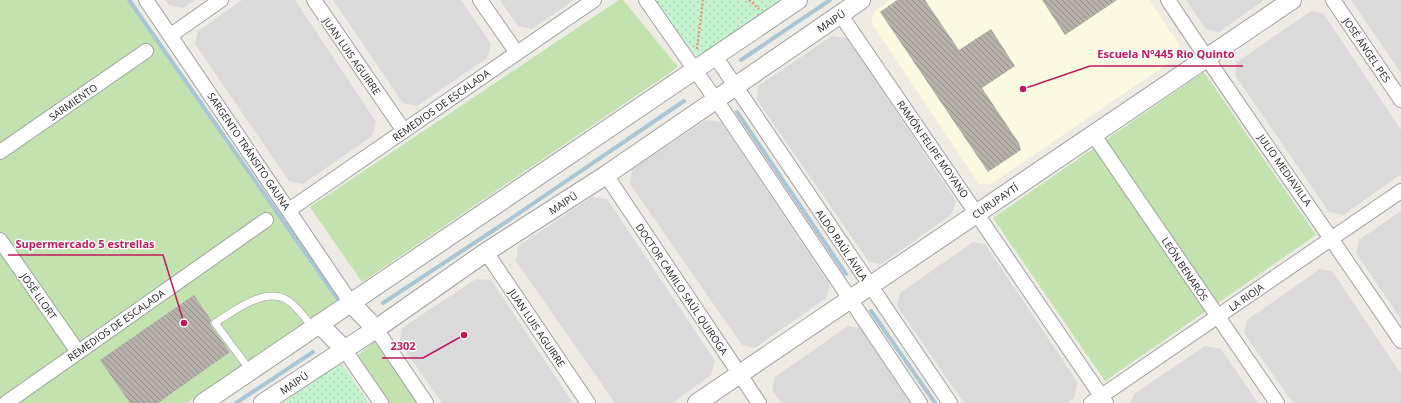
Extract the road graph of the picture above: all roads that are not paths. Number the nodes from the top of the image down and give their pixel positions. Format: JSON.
{"nodes":[{"id":1,"x":146,"y":0,"type":"edge"},
{"id":2,"x":221,"y":0,"type":"edge"},
{"id":3,"x":314,"y":0,"type":"edge"},
{"id":4,"x":480,"y":0,"type":"edge"},
{"id":5,"x":594,"y":0,"type":"edge"},
{"id":6,"x":646,"y":0,"type":"edge"},
{"id":7,"x":798,"y":0,"type":"edge"},
{"id":8,"x":861,"y":0,"type":"edge"},
{"id":9,"x":1168,"y":0,"type":"edge"},
{"id":10,"x":1292,"y":0,"type":"edge"},
{"id":11,"x":1333,"y":0,"type":"edge"},
{"id":12,"x":840,"y":14,"type":"junction"},
{"id":13,"x":171,"y":35,"type":"junction"},
{"id":14,"x":146,"y":51,"type":"dead end"},
{"id":15,"x":517,"y":53,"type":"junction"},
{"id":16,"x":709,"y":54,"type":"junction"},
{"id":17,"x":1206,"y":58,"type":"junction"},
{"id":18,"x":695,"y":70,"type":"junction"},
{"id":19,"x":735,"y":86,"type":"junction"},
{"id":20,"x":716,"y":100,"type":"junction"},
{"id":21,"x":1401,"y":100,"type":"edge"},
{"id":22,"x":404,"y":131,"type":"junction"},
{"id":23,"x":1094,"y":134,"type":"junction"},
{"id":24,"x":0,"y":152,"type":"edge"},
{"id":25,"x":606,"y":175,"type":"junction"},
{"id":26,"x":1401,"y":191,"type":"edge"},
{"id":27,"x":289,"y":210,"type":"junction"},
{"id":28,"x":977,"y":213,"type":"junction"},
{"id":29,"x":266,"y":220,"type":"dead end"},
{"id":30,"x":1332,"y":238,"type":"junction"},
{"id":31,"x":0,"y":240,"type":"edge"},
{"id":32,"x":486,"y":252,"type":"junction"},
{"id":33,"x":870,"y":285,"type":"junction"},
{"id":34,"x":849,"y":299,"type":"junction"},
{"id":35,"x":351,"y":303,"type":"junction"},
{"id":36,"x":1218,"y":317,"type":"junction"},
{"id":37,"x":316,"y":326,"type":"junction"},
{"id":38,"x":376,"y":329,"type":"junction"},
{"id":39,"x":1401,"y":341,"type":"edge"},
{"id":40,"x":344,"y":349,"type":"junction"},
{"id":41,"x":78,"y":352,"type":"junction"},
{"id":42,"x":250,"y":371,"type":"junction"},
{"id":43,"x":739,"y":374,"type":"junction"},
{"id":44,"x":1100,"y":401,"type":"edge"},
{"id":45,"x":6,"y":403,"type":"edge"},
{"id":46,"x":203,"y":403,"type":"edge"},
{"id":47,"x":263,"y":403,"type":"edge"},
{"id":48,"x":381,"y":403,"type":"edge"},
{"id":49,"x":426,"y":403,"type":"edge"},
{"id":50,"x":588,"y":403,"type":"edge"},
{"id":51,"x":697,"y":403,"type":"edge"},
{"id":52,"x":759,"y":403,"type":"edge"},
{"id":53,"x":920,"y":403,"type":"edge"},
{"id":54,"x":950,"y":403,"type":"edge"},
{"id":55,"x":1277,"y":403,"type":"edge"}],
"edges":[{"from":1,"to":13,"type":"street","name":"SARGENTO TRÁNSITO GAUNA"},
{"from":2,"to":13,"type":"street"},
{"from":3,"to":22,"type":"street","name":"JUAN LUIS AGUIRRE"},
{"from":4,"to":15,"type":"street"},
{"from":5,"to":15,"type":"street","name":"REMEDIOS DE ESCALADA"},
{"from":6,"to":18,"type":"street"},
{"from":7,"to":16,"type":"street"},
{"from":8,"to":12,"type":"street","name":"MAIPÚ"},
{"from":9,"to":17,"type":"street","name":"JULIO MEDIAVILLA"},
{"from":10,"to":17,"type":"street","name":"CURUPAYTÍ"},
{"from":11,"to":21,"type":"street","name":"JOSÉ ÁNGEL PES"},
{"from":12,"to":19,"type":"street","name":"MAIPÚ"},
{"from":12,"to":28,"type":"street","name":"RAMÓN FELIPE MOYANO"},
{"from":13,"to":27,"type":"street","name":"SARGENTO TRÁNSITO GAUNA"},
{"from":14,"to":24,"type":"street","name":"SARMIENTO"},
{"from":15,"to":22,"type":"street","name":"REMEDIOS DE ESCALADA"},
{"from":16,"to":18,"type":"street"},
{"from":16,"to":19,"type":"street","name":"ALDO RAÚL ÁVILA"},
{"from":17,"to":23,"type":"street","name":"CURUPAYTÍ"},
{"from":17,"to":30,"type":"street","name":"JULIO MEDIAVILLA"},
{"from":18,"to":20,"type":"street"},
{"from":18,"to":35,"type":"street"},
{"from":19,"to":20,"type":"street","name":"MAIPÚ"},
{"from":19,"to":33,"type":"street","name":"ALDO RAÚL ÁVILA"},
{"from":20,"to":25,"type":"street","name":"MAIPÚ"},
{"from":20,"to":34,"type":"street"},
{"from":22,"to":27,"type":"street","name":"REMEDIOS DE ESCALADA"},
{"from":23,"to":28,"type":"street","name":"CURUPAYTÍ"},
{"from":23,"to":36,"type":"street","name":"LEÓN BENARÓS"},
{"from":25,"to":32,"type":"street","name":"MAIPÚ"},
{"from":25,"to":43,"type":"street","name":"DOCTOR CAMILO SAÚL QUIROGA"},
{"from":26,"to":30,"type":"street","name":"LA RIOJA"},
{"from":27,"to":35,"type":"street","name":"SARGENTO TRÁNSITO GAUNA"},
{"from":28,"to":33,"type":"street","name":"CURUPAYTÍ"},
{"from":28,"to":44,"type":"street","name":"RAMÓN FELIPE MOYANO"},
{"from":29,"to":41,"type":"street","name":"REMEDIOS DE ESCALADA"},
{"from":30,"to":36,"type":"street","name":"LA RIOJA"},
{"from":30,"to":39,"type":"street","name":"JULIO MEDIAVILLA"},
{"from":31,"to":41,"type":"street","name":"JOSÉ LLORT"},
{"from":32,"to":38,"type":"street","name":"MAIPÚ"},
{"from":32,"to":50,"type":"street","name":"JUAN LUIS AGUIRRE"},
{"from":33,"to":34,"type":"street","name":"CURUPAYTÍ"},
{"from":33,"to":54,"type":"street","name":"ALDO RAÚL ÁVILA"},
{"from":34,"to":43,"type":"street","name":"CURUPAYTÍ"},
{"from":34,"to":53,"type":"street"},
{"from":35,"to":37,"type":"street"},
{"from":35,"to":38,"type":"street"},
{"from":36,"to":44,"type":"street","name":"LA RIOJA"},
{"from":36,"to":55,"type":"street","name":"LEÓN BENARÓS"},
{"from":37,"to":40,"type":"street"},
{"from":37,"to":42,"type":"street"},
{"from":37,"to":42,"type":"lane"},
{"from":38,"to":40,"type":"street","name":"MAIPÚ"},
{"from":38,"to":49,"type":"street"},
{"from":40,"to":47,"type":"street","name":"MAIPÚ"},
{"from":40,"to":48,"type":"street"},
{"from":41,"to":45,"type":"street","name":"REMEDIOS DE ESCALADA"},
{"from":42,"to":46,"type":"street"},
{"from":43,"to":51,"type":"street","name":"CURUPAYTÍ"},
{"from":43,"to":52,"type":"street","name":"DOCTOR CAMILO SAÚL QUIROGA"}]}
